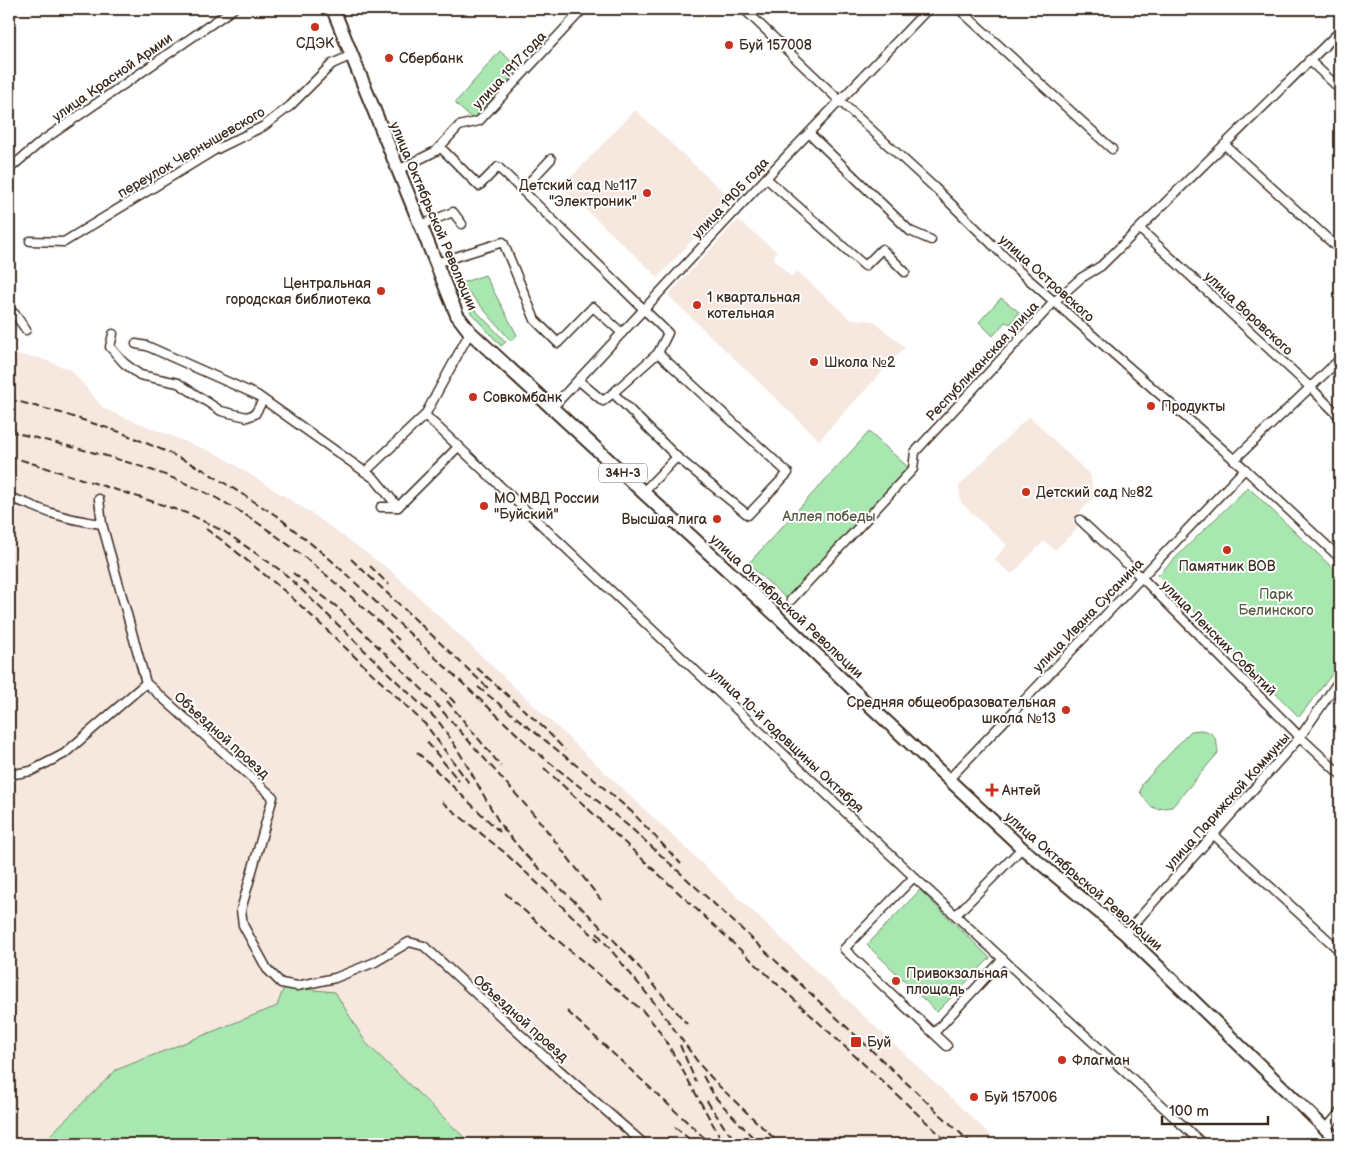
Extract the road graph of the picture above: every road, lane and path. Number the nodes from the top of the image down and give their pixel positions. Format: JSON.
{"nodes":[{"id":1,"x":233,"y":9,"type":"edge"},
{"id":2,"x":333,"y":9,"type":"edge"},
{"id":3,"x":583,"y":9,"type":"edge"},
{"id":4,"x":744,"y":9,"type":"edge"},
{"id":5,"x":928,"y":9,"type":"edge"},
{"id":6,"x":958,"y":9,"type":"edge"},
{"id":7,"x":1340,"y":31,"type":"edge"},
{"id":8,"x":352,"y":55,"type":"junction"},
{"id":9,"x":1309,"y":60,"type":"junction"},
{"id":10,"x":1340,"y":90,"type":"edge"},
{"id":11,"x":840,"y":101,"type":"junction"},
{"id":12,"x":809,"y":133,"type":"junction"},
{"id":13,"x":1225,"y":145,"type":"junction"},
{"id":14,"x":440,"y":147,"type":"junction"},
{"id":15,"x":1112,"y":149,"type":"dead end"},
{"id":16,"x":551,"y":159,"type":"dead end"},
{"id":17,"x":9,"y":169,"type":"edge"},
{"id":18,"x":398,"y":170,"type":"junction"},
{"id":19,"x":766,"y":178,"type":"junction"},
{"id":20,"x":522,"y":190,"type":"junction"},
{"id":21,"x":462,"y":224,"type":"dead end"},
{"id":22,"x":421,"y":225,"type":"junction"},
{"id":23,"x":1140,"y":229,"type":"junction"},
{"id":24,"x":931,"y":240,"type":"dead end"},
{"id":25,"x":30,"y":241,"type":"dead end"},
{"id":26,"x":1340,"y":250,"type":"edge"},
{"id":27,"x":436,"y":263,"type":"junction"},
{"id":28,"x":905,"y":272,"type":"dead end"},
{"id":29,"x":1054,"y":302,"type":"junction"},
{"id":30,"x":644,"y":309,"type":"junction"},
{"id":31,"x":9,"y":310,"type":"edge"},
{"id":32,"x":26,"y":330,"type":"dead end"},
{"id":33,"x":470,"y":332,"type":"junction"},
{"id":34,"x":622,"y":333,"type":"junction"},
{"id":35,"x":113,"y":334,"type":"dead end"},
{"id":36,"x":136,"y":344,"type":"dead end"},
{"id":37,"x":658,"y":353,"type":"junction"},
{"id":38,"x":1340,"y":359,"type":"edge"},
{"id":39,"x":578,"y":380,"type":"junction"},
{"id":40,"x":1310,"y":386,"type":"junction"},
{"id":41,"x":613,"y":393,"type":"junction"},
{"id":42,"x":263,"y":400,"type":"junction"},
{"id":43,"x":553,"y":407,"type":"junction"},
{"id":44,"x":425,"y":415,"type":"junction"},
{"id":45,"x":1340,"y":417,"type":"edge"},
{"id":46,"x":459,"y":446,"type":"junction"},
{"id":47,"x":678,"y":458,"type":"junction"},
{"id":48,"x":1234,"y":460,"type":"junction"},
{"id":49,"x":1244,"y":469,"type":"junction"},
{"id":50,"x":364,"y":472,"type":"junction"},
{"id":51,"x":643,"y":492,"type":"junction"},
{"id":52,"x":9,"y":498,"type":"edge"},
{"id":53,"x":99,"y":499,"type":"dead end"},
{"id":54,"x":381,"y":507,"type":"dead end"},
{"id":55,"x":398,"y":507,"type":"junction"},
{"id":56,"x":1080,"y":520,"type":"dead end"},
{"id":57,"x":102,"y":524,"type":"junction"},
{"id":58,"x":1340,"y":558,"type":"edge"},
{"id":59,"x":1141,"y":577,"type":"junction"},
{"id":60,"x":791,"y":600,"type":"dead end"},
{"id":61,"x":776,"y":615,"type":"joint"},
{"id":62,"x":1340,"y":679,"type":"edge"},
{"id":63,"x":146,"y":683,"type":"junction"},
{"id":64,"x":1300,"y":738,"type":"junction"},
{"id":65,"x":1340,"y":774,"type":"edge"},
{"id":66,"x":9,"y":776,"type":"edge"},
{"id":67,"x":949,"y":779,"type":"junction"},
{"id":68,"x":1213,"y":834,"type":"junction"},
{"id":69,"x":1022,"y":848,"type":"junction"},
{"id":70,"x":914,"y":877,"type":"junction"},
{"id":71,"x":956,"y":916,"type":"junction"},
{"id":72,"x":1125,"y":934,"type":"junction"},
{"id":73,"x":1340,"y":950,"type":"edge"},
{"id":74,"x":1003,"y":959,"type":"junction"},
{"id":75,"x":934,"y":1033,"type":"junction"},
{"id":76,"x":947,"y":1046,"type":"dead end"},
{"id":77,"x":1340,"y":1112,"type":"edge"},
{"id":78,"x":1326,"y":1129,"type":"junction"},
{"id":79,"x":1340,"y":1143,"type":"edge"},
{"id":80,"x":644,"y":1144,"type":"edge"},
{"id":81,"x":1203,"y":1144,"type":"edge"}],
"edges":[{"from":1,"to":17,"type":"street","name":"улица Красной Армии"},
{"from":2,"to":8,"type":"main road","name":"улица Октябрьской Революции","number":"34Н-3"},
{"from":3,"to":14,"type":"street","name":"улица 1917 года"},
{"from":4,"to":11,"type":"street","name":"улица Островского"},
{"from":5,"to":11,"type":"street","name":"улица 1905 года"},
{"from":6,"to":15,"type":"street"},
{"from":7,"to":9,"type":"street","name":"Республиканская улица"},
{"from":8,"to":18,"type":"main road","name":"улица Октябрьской Революции","number":"34Н-3"},
{"from":8,"to":25,"type":"street","name":"переулок Чернышевского"},
{"from":9,"to":10,"type":"street"},
{"from":9,"to":13,"type":"street","name":"Республиканская улица"},
{"from":11,"to":12,"type":"street","name":"улица 1905 года"},
{"from":11,"to":29,"type":"street","name":"улица Островского"},
{"from":12,"to":19,"type":"street","name":"улица 1905 года"},
{"from":12,"to":24,"type":"street"},
{"from":13,"to":23,"type":"street","name":"Республиканская улица"},
{"from":13,"to":26,"type":"street"},
{"from":14,"to":18,"type":"street","name":"улица 1917 года"},
{"from":14,"to":20,"type":"street"},
{"from":16,"to":20,"type":"street"},
{"from":18,"to":22,"type":"main road","name":"улица Октябрьской Революции","number":"34Н-3"},
{"from":19,"to":28,"type":"street"},
{"from":19,"to":30,"type":"street","name":"улица 1905 года"},
{"from":20,"to":30,"type":"street"},
{"from":21,"to":22,"type":"street"},
{"from":22,"to":27,"type":"main road","name":"улица Октябрьской Революции","number":"34Н-3"},
{"from":23,"to":29,"type":"street","name":"Республиканская улица"},
{"from":23,"to":40,"type":"street","name":"улица Воровского"},
{"from":27,"to":33,"type":"main road","name":"улица Октябрьской Революции","number":"34Н-3"},
{"from":27,"to":34,"type":"street"},
{"from":29,"to":48,"type":"street","name":"улица Островского"},
{"from":29,"to":60,"type":"street","name":"Республиканская улица"},
{"from":30,"to":34,"type":"street","name":"улица 1905 года"},
{"from":30,"to":37,"type":"street"},
{"from":31,"to":32,"type":"street"},
{"from":33,"to":43,"type":"main road","name":"улица Октябрьской Революции","number":"34Н-3"},
{"from":33,"to":44,"type":"street"},
{"from":34,"to":39,"type":"street","name":"улица 1905 года"},
{"from":35,"to":42,"type":"street"},
{"from":36,"to":42,"type":"street"},
{"from":37,"to":41,"type":"street"},
{"from":37,"to":47,"type":"street"},
{"from":38,"to":40,"type":"street"},
{"from":39,"to":41,"type":"street"},
{"from":39,"to":43,"type":"street","name":"улица 1905 года"},
{"from":40,"to":45,"type":"street","name":"улица Воровского"},
{"from":40,"to":48,"type":"street"},
{"from":41,"to":47,"type":"street"},
{"from":42,"to":50,"type":"street"},
{"from":43,"to":51,"type":"main road","name":"улица Октябрьской Революции","number":"34Н-3"},
{"from":44,"to":46,"type":"street","name":"улица 10-й годовщины Октября"},
{"from":44,"to":50,"type":"street"},
{"from":46,"to":55,"type":"street"},
{"from":46,"to":70,"type":"street","name":"улица 10-й годовщины Октября"},
{"from":47,"to":51,"type":"street"},
{"from":48,"to":49,"type":"street","name":"улица Островского"},
{"from":49,"to":58,"type":"street","name":"улица Островского"},
{"from":49,"to":59,"type":"street","name":"улица Ивана Сусанина"},
{"from":50,"to":55,"type":"street"},
{"from":51,"to":61,"type":"main road","name":"улица Октябрьской Революции","number":"34Н-3"},
{"from":52,"to":57,"type":"street"},
{"from":53,"to":57,"type":"street"},
{"from":54,"to":55,"type":"street"},
{"from":56,"to":59,"type":"street","name":"улица Ленских Событий"},
{"from":57,"to":63,"type":"street"},
{"from":59,"to":64,"type":"street","name":"улица Ленских Событий"},
{"from":59,"to":67,"type":"street","name":"улица Ивана Сусанина"},
{"from":61,"to":67,"type":"street","name":"улица Октябрьской Революции","number":"34Н-3"},
{"from":62,"to":64,"type":"street","name":"улица Парижской Коммуны"},
{"from":63,"to":66,"type":"street"},
{"from":63,"to":80,"type":"street","name":"Объездной проезд"},
{"from":64,"to":65,"type":"street","name":"улица Ленских Событий"},
{"from":64,"to":68,"type":"street","name":"улица Парижской Коммуны"},
{"from":67,"to":69,"type":"street","name":"улица Октябрьской Революции","number":"34Н-3"},
{"from":68,"to":72,"type":"street","name":"улица Парижской Коммуны"},
{"from":68,"to":73,"type":"street"},
{"from":69,"to":71,"type":"street"},
{"from":69,"to":72,"type":"street","name":"улица Октябрьской Революции","number":"34Н-3"},
{"from":70,"to":71,"type":"street","name":"улица 10-й годовщины Октября"},
{"from":70,"to":75,"type":"street"},
{"from":71,"to":74,"type":"street","name":"улица 10-й годовщины Октября"},
{"from":72,"to":78,"type":"street","name":"улица Октябрьской Революции","number":"34Н-3"},
{"from":74,"to":75,"type":"street"},
{"from":74,"to":81,"type":"street","name":"улица 10-й годовщины Октября"},
{"from":75,"to":76,"type":"street"},
{"from":77,"to":78,"type":"street"},
{"from":78,"to":79,"type":"street","name":"улица Октябрьской Революции","number":"34Н-3"}]}
